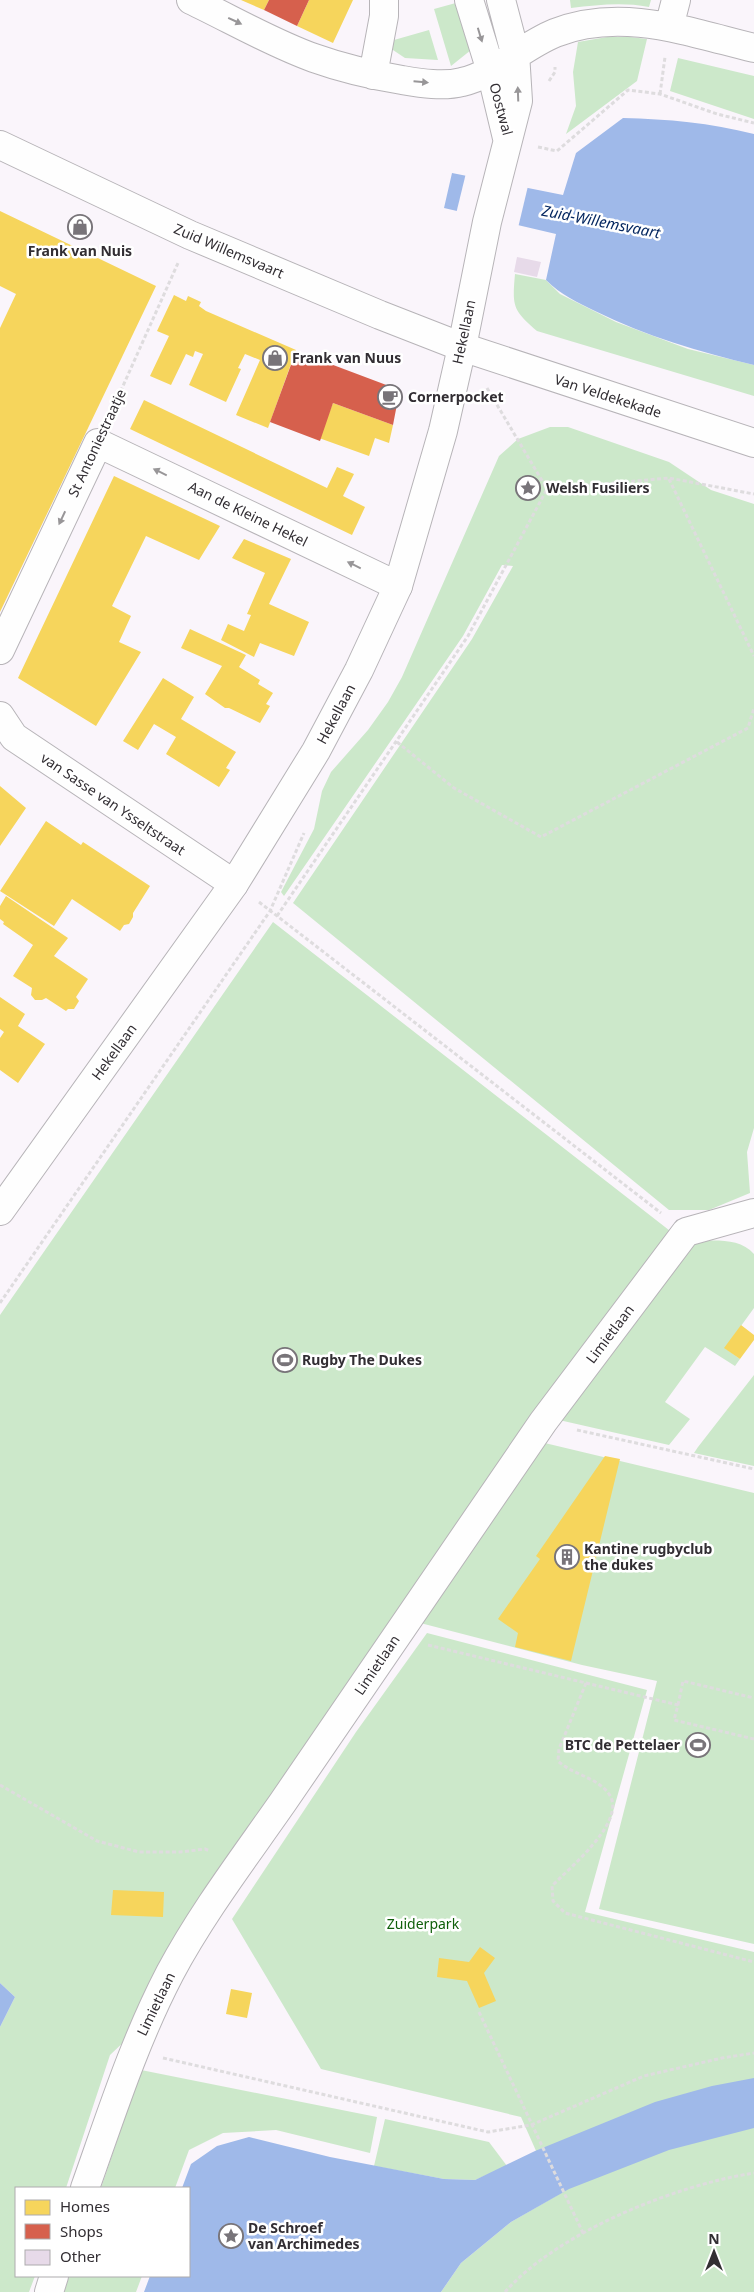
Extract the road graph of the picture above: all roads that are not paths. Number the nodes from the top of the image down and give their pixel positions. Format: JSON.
{"nodes":[{"id":1,"x":191,"y":0,"type":"edge"},
{"id":2,"x":384,"y":0,"type":"edge"},
{"id":3,"x":469,"y":0,"type":"edge"},
{"id":4,"x":501,"y":0,"type":"edge"},
{"id":5,"x":676,"y":0,"type":"edge"},
{"id":6,"x":669,"y":27,"type":"junction"},
{"id":7,"x":754,"y":48,"type":"edge"},
{"id":8,"x":515,"y":53,"type":"junction"},
{"id":9,"x":491,"y":71,"type":"junction"},
{"id":10,"x":373,"y":75,"type":"junction"},
{"id":11,"x":508,"y":142,"type":"junction"},
{"id":12,"x":0,"y":145,"type":"edge"},
{"id":13,"x":462,"y":347,"type":"junction"},
{"id":14,"x":98,"y":443,"type":"joint"},
{"id":15,"x":754,"y":443,"type":"edge"},
{"id":16,"x":398,"y":586,"type":"junction"},
{"id":17,"x":0,"y":650,"type":"edge"},
{"id":18,"x":0,"y":716,"type":"edge"},
{"id":19,"x":234,"y":884,"type":"junction"},
{"id":20,"x":0,"y":1211,"type":"edge"},
{"id":21,"x":754,"y":1213,"type":"edge"},
{"id":22,"x":85,"y":2187,"type":"edge"},
{"id":23,"x":54,"y":2277,"type":"edge"},
{"id":24,"x":49,"y":2292,"type":"edge"}],
"edges":[{"from":1,"to":10,"type":"street","one_way":true},
{"from":2,"to":10,"type":"street"},
{"from":3,"to":9,"type":"street","name":"Oostwal","one_way":true},
{"from":4,"to":8,"type":"street","name":"Oostwal"},
{"from":5,"to":6,"type":"street"},
{"from":6,"to":7,"type":"street"},
{"from":6,"to":8,"type":"street"},
{"from":8,"to":9,"type":"street"},
{"from":11,"to":8,"type":"street","name":"Oostwal","one_way":true},
{"from":10,"to":9,"type":"street","one_way":true},
{"from":9,"to":11,"type":"street","name":"Oostwal"},
{"from":11,"to":13,"type":"street","name":"Hekellaan"},
{"from":12,"to":13,"type":"street","name":"Zuid Willemsvaart"},
{"from":13,"to":15,"type":"street","name":"Van Veldekekade"},
{"from":13,"to":16,"type":"street","name":"Hekellaan"},
{"from":16,"to":14,"type":"street","name":"Aan de Kleine Hekel","one_way":true},
{"from":14,"to":17,"type":"street","name":"St Antoniestraatje","one_way":true},
{"from":16,"to":19,"type":"street","name":"Hekellaan"},
{"from":18,"to":19,"type":"street","name":"van Sasse van Ysseltstraat"},
{"from":19,"to":20,"type":"street","name":"Hekellaan"},
{"from":21,"to":22,"type":"street","name":"Limietlaan"},
{"from":23,"to":24,"type":"street"}]}
